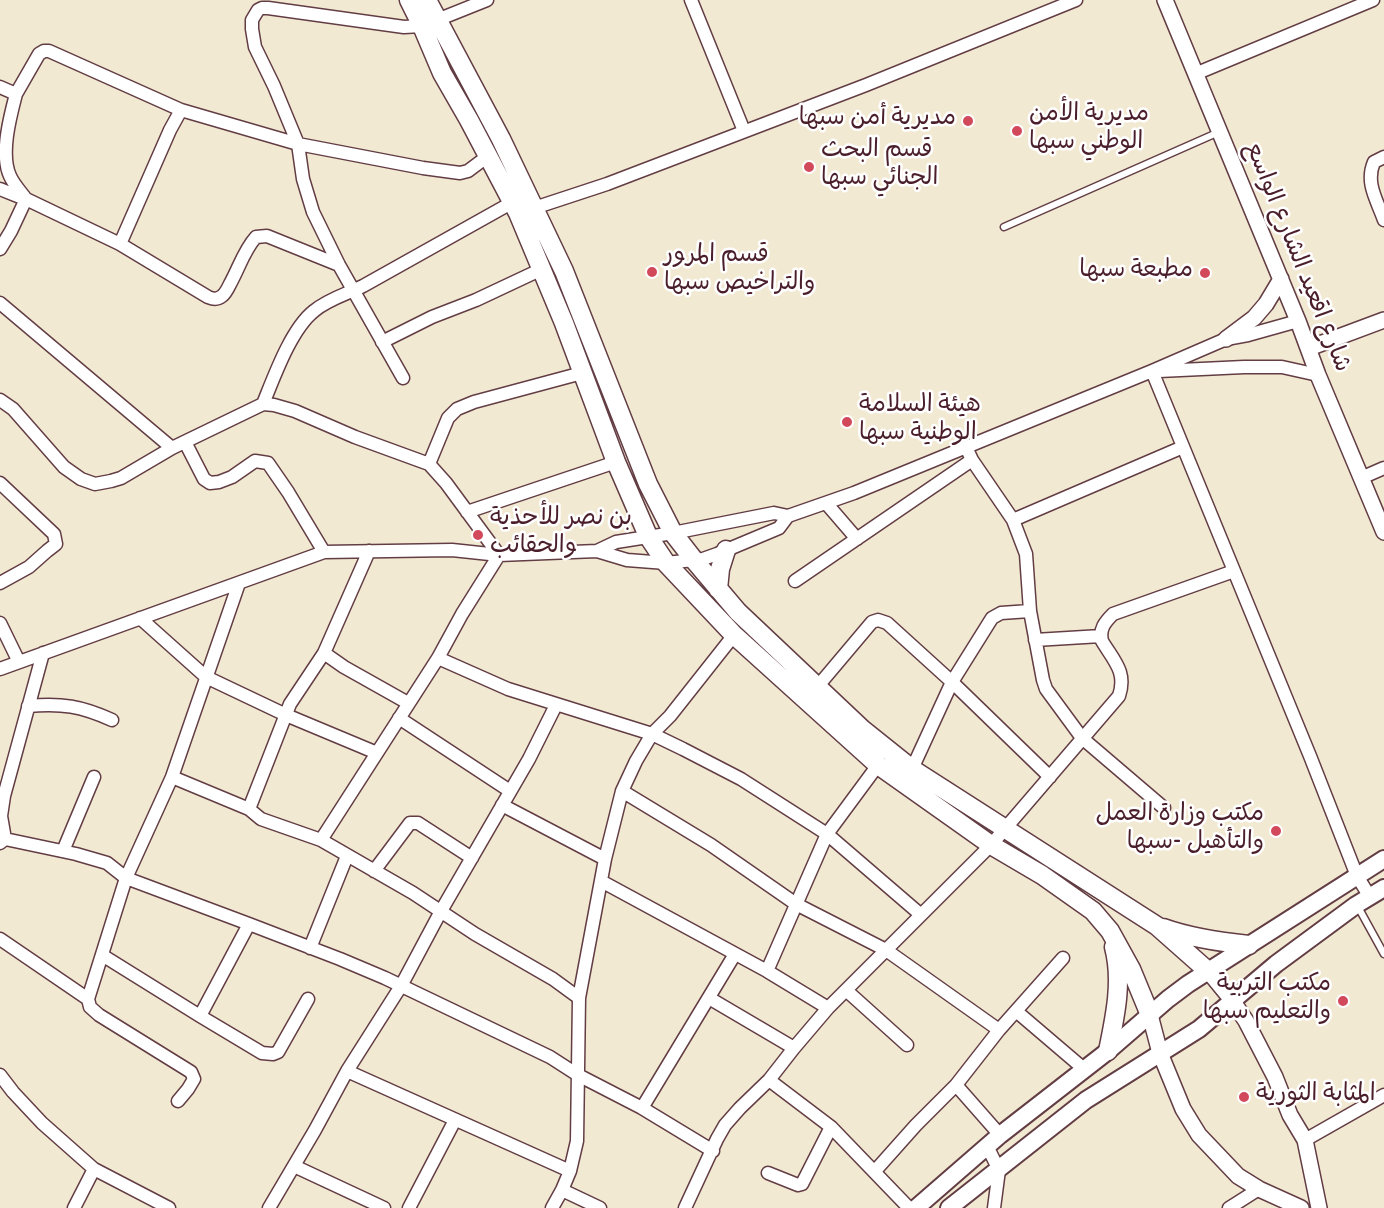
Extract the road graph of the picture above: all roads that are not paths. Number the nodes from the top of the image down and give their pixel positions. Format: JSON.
{"nodes":[{"id":1,"x":409,"y":0,"type":"edge"},
{"id":2,"x":427,"y":0,"type":"edge"},
{"id":3,"x":487,"y":0,"type":"edge"},
{"id":4,"x":691,"y":0,"type":"edge"},
{"id":5,"x":1076,"y":0,"type":"edge"},
{"id":6,"x":1165,"y":0,"type":"edge"},
{"id":7,"x":1373,"y":0,"type":"edge"},
{"id":8,"x":430,"y":23,"type":"junction"},
{"id":9,"x":1195,"y":74,"type":"junction"},
{"id":10,"x":0,"y":87,"type":"edge"},
{"id":11,"x":16,"y":94,"type":"junction"},
{"id":12,"x":181,"y":110,"type":"junction"},
{"id":13,"x":744,"y":130,"type":"junction"},
{"id":14,"x":1219,"y":131,"type":"junction"},
{"id":15,"x":298,"y":144,"type":"junction"},
{"id":16,"x":488,"y":156,"type":"junction"},
{"id":17,"x":1384,"y":157,"type":"edge"},
{"id":18,"x":0,"y":189,"type":"edge"},
{"id":19,"x":26,"y":200,"type":"junction"},
{"id":20,"x":522,"y":208,"type":"junction"},
{"id":21,"x":1384,"y":220,"type":"edge"},
{"id":22,"x":1004,"y":227,"type":"dead end"},
{"id":23,"x":120,"y":244,"type":"junction"},
{"id":24,"x":0,"y":249,"type":"edge"},
{"id":25,"x":339,"y":265,"type":"junction"},
{"id":26,"x":542,"y":269,"type":"junction"},
{"id":27,"x":1281,"y":279,"type":"junction"},
{"id":28,"x":354,"y":291,"type":"junction"},
{"id":29,"x":0,"y":303,"type":"edge"},
{"id":30,"x":1384,"y":320,"type":"edge"},
{"id":31,"x":1298,"y":321,"type":"junction"},
{"id":32,"x":1226,"y":339,"type":"junction"},
{"id":33,"x":382,"y":342,"type":"junction"},
{"id":34,"x":1309,"y":348,"type":"junction"},
{"id":35,"x":1152,"y":371,"type":"junction"},
{"id":36,"x":582,"y":372,"type":"junction"},
{"id":37,"x":1318,"y":375,"type":"junction"},
{"id":38,"x":404,"y":378,"type":"dead end"},
{"id":39,"x":0,"y":400,"type":"edge"},
{"id":40,"x":263,"y":404,"type":"junction"},
{"id":41,"x":185,"y":442,"type":"junction"},
{"id":42,"x":966,"y":447,"type":"junction"},
{"id":43,"x":1183,"y":447,"type":"junction"},
{"id":44,"x":172,"y":448,"type":"junction"},
{"id":45,"x":972,"y":460,"type":"junction"},
{"id":46,"x":616,"y":462,"type":"junction"},
{"id":47,"x":429,"y":464,"type":"junction"},
{"id":48,"x":1384,"y":468,"type":"edge"},
{"id":49,"x":1361,"y":478,"type":"junction"},
{"id":50,"x":0,"y":483,"type":"edge"},
{"id":51,"x":826,"y":503,"type":"junction"},
{"id":52,"x":467,"y":512,"type":"junction"},
{"id":53,"x":788,"y":516,"type":"junction"},
{"id":54,"x":1012,"y":520,"type":"junction"},
{"id":55,"x":1384,"y":532,"type":"edge"},
{"id":56,"x":673,"y":533,"type":"junction"},
{"id":57,"x":648,"y":536,"type":"junction"},
{"id":58,"x":857,"y":539,"type":"junction"},
{"id":59,"x":726,"y":550,"type":"junction"},
{"id":60,"x":369,"y":551,"type":"junction"},
{"id":61,"x":597,"y":551,"type":"junction"},
{"id":62,"x":324,"y":552,"type":"junction"},
{"id":63,"x":499,"y":555,"type":"junction"},
{"id":64,"x":694,"y":560,"type":"junction"},
{"id":65,"x":666,"y":563,"type":"junction"},
{"id":66,"x":1234,"y":571,"type":"junction"},
{"id":67,"x":795,"y":581,"type":"dead end"},
{"id":68,"x":0,"y":583,"type":"edge"},
{"id":69,"x":239,"y":583,"type":"junction"},
{"id":70,"x":718,"y":589,"type":"junction"},
{"id":71,"x":1030,"y":611,"type":"junction"},
{"id":72,"x":140,"y":618,"type":"junction"},
{"id":73,"x":0,"y":623,"type":"edge"},
{"id":74,"x":734,"y":635,"type":"junction"},
{"id":75,"x":1101,"y":636,"type":"junction"},
{"id":76,"x":1035,"y":640,"type":"junction"},
{"id":77,"x":43,"y":653,"type":"junction"},
{"id":78,"x":324,"y":653,"type":"junction"},
{"id":79,"x":438,"y":658,"type":"junction"},
{"id":80,"x":19,"y":662,"type":"junction"},
{"id":81,"x":0,"y":669,"type":"edge"},
{"id":82,"x":207,"y":677,"type":"junction"},
{"id":83,"x":952,"y":682,"type":"junction"},
{"id":84,"x":818,"y":686,"type":"junction"},
{"id":85,"x":408,"y":703,"type":"junction"},
{"id":86,"x":556,"y":705,"type":"junction"},
{"id":87,"x":28,"y":706,"type":"junction"},
{"id":88,"x":286,"y":715,"type":"junction"},
{"id":89,"x":399,"y":718,"type":"junction"},
{"id":90,"x":112,"y":720,"type":"dead end"},
{"id":91,"x":652,"y":734,"type":"junction"},
{"id":92,"x":1083,"y":738,"type":"junction"},
{"id":93,"x":377,"y":753,"type":"junction"},
{"id":94,"x":878,"y":765,"type":"junction"},
{"id":95,"x":912,"y":769,"type":"junction"},
{"id":96,"x":94,"y":777,"type":"dead end"},
{"id":97,"x":172,"y":777,"type":"junction"},
{"id":98,"x":1050,"y":777,"type":"junction"},
{"id":99,"x":510,"y":791,"type":"junction"},
{"id":100,"x":622,"y":791,"type":"junction"},
{"id":101,"x":502,"y":805,"type":"junction"},
{"id":102,"x":1164,"y":808,"type":"dead end"},
{"id":103,"x":249,"y":809,"type":"junction"},
{"id":104,"x":1006,"y":828,"type":"junction"},
{"id":105,"x":826,"y":834,"type":"junction"},
{"id":106,"x":321,"y":840,"type":"junction"},
{"id":107,"x":3,"y":841,"type":"edge"},
{"id":108,"x":991,"y":846,"type":"junction"},
{"id":109,"x":63,"y":851,"type":"junction"},
{"id":110,"x":347,"y":856,"type":"junction"},
{"id":111,"x":472,"y":858,"type":"junction"},
{"id":112,"x":605,"y":859,"type":"junction"},
{"id":113,"x":1384,"y":859,"type":"edge"},
{"id":114,"x":374,"y":871,"type":"junction"},
{"id":115,"x":1357,"y":876,"type":"junction"},
{"id":116,"x":126,"y":878,"type":"junction"},
{"id":117,"x":601,"y":880,"type":"junction"},
{"id":118,"x":1370,"y":897,"type":"edge"},
{"id":119,"x":796,"y":904,"type":"junction"},
{"id":120,"x":441,"y":911,"type":"junction"},
{"id":121,"x":921,"y":914,"type":"junction"},
{"id":122,"x":249,"y":924,"type":"junction"},
{"id":123,"x":1157,"y":926,"type":"junction"},
{"id":124,"x":1110,"y":931,"type":"junction"},
{"id":125,"x":0,"y":939,"type":"edge"},
{"id":126,"x":1249,"y":945,"type":"junction"},
{"id":127,"x":310,"y":948,"type":"junction"},
{"id":128,"x":886,"y":950,"type":"junction"},
{"id":129,"x":735,"y":954,"type":"junction"},
{"id":130,"x":1384,"y":954,"type":"edge"},
{"id":131,"x":102,"y":955,"type":"junction"},
{"id":132,"x":1063,"y":958,"type":"dead end"},
{"id":133,"x":767,"y":971,"type":"junction"},
{"id":134,"x":1209,"y":972,"type":"junction"},
{"id":135,"x":401,"y":986,"type":"junction"},
{"id":136,"x":847,"y":991,"type":"junction"},
{"id":137,"x":579,"y":998,"type":"junction"},
{"id":138,"x":709,"y":998,"type":"junction"},
{"id":139,"x":88,"y":999,"type":"junction"},
{"id":140,"x":308,"y":999,"type":"dead end"},
{"id":141,"x":1232,"y":1000,"type":"junction"},
{"id":142,"x":828,"y":1008,"type":"junction"},
{"id":143,"x":1016,"y":1011,"type":"junction"},
{"id":144,"x":1150,"y":1015,"type":"junction"},
{"id":145,"x":200,"y":1016,"type":"junction"},
{"id":146,"x":999,"y":1030,"type":"junction"},
{"id":147,"x":907,"y":1045,"type":"dead end"},
{"id":148,"x":794,"y":1048,"type":"junction"},
{"id":149,"x":1108,"y":1051,"type":"junction"},
{"id":150,"x":1160,"y":1053,"type":"junction"},
{"id":151,"x":1084,"y":1069,"type":"junction"},
{"id":152,"x":347,"y":1071,"type":"junction"},
{"id":153,"x":0,"y":1075,"type":"edge"},
{"id":154,"x":578,"y":1075,"type":"junction"},
{"id":155,"x":769,"y":1080,"type":"junction"},
{"id":156,"x":956,"y":1085,"type":"junction"},
{"id":157,"x":1384,"y":1095,"type":"edge"},
{"id":158,"x":178,"y":1101,"type":"dead end"},
{"id":159,"x":642,"y":1108,"type":"junction"},
{"id":160,"x":455,"y":1120,"type":"junction"},
{"id":161,"x":831,"y":1127,"type":"junction"},
{"id":162,"x":1000,"y":1135,"type":"junction"},
{"id":163,"x":1305,"y":1140,"type":"junction"},
{"id":164,"x":987,"y":1146,"type":"junction"},
{"id":165,"x":712,"y":1151,"type":"junction"},
{"id":166,"x":294,"y":1166,"type":"junction"},
{"id":167,"x":94,"y":1169,"type":"junction"},
{"id":168,"x":999,"y":1170,"type":"junction"},
{"id":169,"x":570,"y":1171,"type":"junction"},
{"id":170,"x":875,"y":1171,"type":"junction"},
{"id":171,"x":768,"y":1173,"type":"dead end"},
{"id":172,"x":1259,"y":1189,"type":"junction"},
{"id":173,"x":562,"y":1190,"type":"junction"},
{"id":174,"x":74,"y":1208,"type":"edge"},
{"id":175,"x":168,"y":1208,"type":"edge"},
{"id":176,"x":269,"y":1208,"type":"edge"},
{"id":177,"x":384,"y":1208,"type":"edge"},
{"id":178,"x":409,"y":1208,"type":"edge"},
{"id":179,"x":552,"y":1208,"type":"edge"},
{"id":180,"x":600,"y":1208,"type":"edge"},
{"id":181,"x":685,"y":1208,"type":"edge"},
{"id":182,"x":909,"y":1208,"type":"edge"},
{"id":183,"x":916,"y":1208,"type":"edge"},
{"id":184,"x":949,"y":1208,"type":"edge"},
{"id":185,"x":994,"y":1208,"type":"edge"},
{"id":186,"x":1230,"y":1208,"type":"edge"},
{"id":187,"x":1301,"y":1208,"type":"edge"},
{"id":188,"x":1319,"y":1208,"type":"edge"}],
"edges":[{"from":1,"to":8,"type":"main road"},
{"from":2,"to":8,"type":"main road"},
{"from":3,"to":8,"type":"street"},
{"from":4,"to":13,"type":"street"},
{"from":5,"to":13,"type":"street"},
{"from":6,"to":9,"type":"street","name":"شارع اقعيد الشارع الواسع"},
{"from":7,"to":9,"type":"street"},
{"from":8,"to":15,"type":"street"},
{"from":8,"to":16,"type":"main road"},
{"from":8,"to":20,"type":"main road"},
{"from":9,"to":14,"type":"street","name":"شارع اقعيد الشارع الواسع"},
{"from":10,"to":11,"type":"street"},
{"from":11,"to":12,"type":"street"},
{"from":11,"to":19,"type":"street"},
{"from":12,"to":15,"type":"street"},
{"from":12,"to":23,"type":"street"},
{"from":13,"to":20,"type":"street"},
{"from":14,"to":22,"type":"lane"},
{"from":14,"to":27,"type":"street","name":"شارع اقعيد الشارع الواسع"},
{"from":15,"to":16,"type":"street"},
{"from":15,"to":25,"type":"street"},
{"from":16,"to":20,"type":"main road"},
{"from":17,"to":21,"type":"street"},
{"from":18,"to":19,"type":"street"},
{"from":19,"to":23,"type":"street"},
{"from":19,"to":24,"type":"street"},
{"from":20,"to":26,"type":"main road"},
{"from":20,"to":28,"type":"street"},
{"from":20,"to":56,"type":"main road"},
{"from":23,"to":25,"type":"street"},
{"from":25,"to":28,"type":"street"},
{"from":26,"to":33,"type":"street"},
{"from":26,"to":36,"type":"main road"},
{"from":27,"to":31,"type":"street","name":"شارع اقعيد الشارع الواسع"},
{"from":27,"to":32,"type":"street"},
{"from":28,"to":33,"type":"street"},
{"from":28,"to":40,"type":"street"},
{"from":29,"to":44,"type":"street"},
{"from":30,"to":34,"type":"street"},
{"from":31,"to":32,"type":"street"},
{"from":31,"to":34,"type":"street","name":"شارع اقعيد الشارع الواسع"},
{"from":32,"to":35,"type":"street"},
{"from":33,"to":38,"type":"street"},
{"from":34,"to":37,"type":"street","name":"شارع اقعيد الشارع الواسع"},
{"from":35,"to":37,"type":"street"},
{"from":35,"to":42,"type":"street"},
{"from":35,"to":43,"type":"street"},
{"from":36,"to":46,"type":"main road"},
{"from":36,"to":47,"type":"street"},
{"from":37,"to":49,"type":"street","name":"شارع اقعيد الشارع الواسع"},
{"from":39,"to":44,"type":"street"},
{"from":40,"to":41,"type":"street"},
{"from":40,"to":47,"type":"street"},
{"from":41,"to":44,"type":"street"},
{"from":41,"to":62,"type":"street"},
{"from":42,"to":45,"type":"street"},
{"from":42,"to":51,"type":"street"},
{"from":43,"to":54,"type":"street"},
{"from":43,"to":66,"type":"street"},
{"from":45,"to":54,"type":"street"},
{"from":45,"to":58,"type":"street"},
{"from":46,"to":52,"type":"street"},
{"from":46,"to":57,"type":"main road"},
{"from":47,"to":52,"type":"street"},
{"from":48,"to":49,"type":"street"},
{"from":49,"to":55,"type":"street","name":"شارع اقعيد الشارع الواسع"},
{"from":50,"to":68,"type":"street"},
{"from":51,"to":53,"type":"street"},
{"from":51,"to":58,"type":"street"},
{"from":52,"to":63,"type":"street"},
{"from":53,"to":56,"type":"street"},
{"from":53,"to":59,"type":"street"},
{"from":54,"to":71,"type":"street"},
{"from":56,"to":57,"type":"street"},
{"from":56,"to":64,"type":"main road"},
{"from":57,"to":61,"type":"street"},
{"from":57,"to":65,"type":"main road"},
{"from":58,"to":67,"type":"street"},
{"from":59,"to":64,"type":"street"},
{"from":59,"to":70,"type":"main road"},
{"from":60,"to":62,"type":"street"},
{"from":60,"to":63,"type":"street"},
{"from":60,"to":78,"type":"street"},
{"from":61,"to":63,"type":"street"},
{"from":61,"to":65,"type":"street"},
{"from":62,"to":69,"type":"street"},
{"from":63,"to":79,"type":"street"},
{"from":64,"to":65,"type":"street"},
{"from":64,"to":70,"type":"main road"},
{"from":65,"to":74,"type":"main road"},
{"from":66,"to":75,"type":"street"},
{"from":66,"to":115,"type":"street"},
{"from":69,"to":72,"type":"street"},
{"from":69,"to":82,"type":"street"},
{"from":70,"to":84,"type":"main road"},
{"from":71,"to":76,"type":"street"},
{"from":71,"to":83,"type":"street"},
{"from":72,"to":77,"type":"street"},
{"from":72,"to":82,"type":"street"},
{"from":73,"to":80,"type":"street"},
{"from":74,"to":91,"type":"street"},
{"from":74,"to":94,"type":"main road"},
{"from":75,"to":76,"type":"street"},
{"from":75,"to":92,"type":"street"},
{"from":76,"to":92,"type":"street"},
{"from":77,"to":80,"type":"street"},
{"from":77,"to":87,"type":"street"},
{"from":78,"to":85,"type":"street"},
{"from":78,"to":88,"type":"street"},
{"from":79,"to":85,"type":"street"},
{"from":79,"to":86,"type":"street"},
{"from":80,"to":81,"type":"street"},
{"from":82,"to":88,"type":"street"},
{"from":82,"to":97,"type":"street"},
{"from":83,"to":84,"type":"street"},
{"from":83,"to":95,"type":"street"},
{"from":83,"to":98,"type":"street"},
{"from":84,"to":95,"type":"main road"},
{"from":85,"to":89,"type":"street"},
{"from":86,"to":91,"type":"street"},
{"from":86,"to":99,"type":"street"},
{"from":87,"to":90,"type":"street"},
{"from":87,"to":107,"type":"street"},
{"from":88,"to":93,"type":"street"},
{"from":88,"to":103,"type":"street"},
{"from":89,"to":93,"type":"street"},
{"from":89,"to":99,"type":"street"},
{"from":91,"to":100,"type":"street"},
{"from":91,"to":105,"type":"street"},
{"from":92,"to":98,"type":"street"},
{"from":92,"to":102,"type":"street"},
{"from":93,"to":106,"type":"street"},
{"from":94,"to":105,"type":"street"},
{"from":94,"to":108,"type":"main road"},
{"from":95,"to":104,"type":"main road"},
{"from":96,"to":109,"type":"street"},
{"from":97,"to":103,"type":"street"},
{"from":97,"to":116,"type":"street"},
{"from":98,"to":104,"type":"street"},
{"from":99,"to":101,"type":"street"},
{"from":100,"to":112,"type":"street"},
{"from":100,"to":119,"type":"street"},
{"from":101,"to":111,"type":"street"},
{"from":101,"to":112,"type":"street"},
{"from":103,"to":106,"type":"street"},
{"from":104,"to":108,"type":"street"},
{"from":104,"to":123,"type":"main road"},
{"from":105,"to":119,"type":"street"},
{"from":105,"to":121,"type":"street"},
{"from":106,"to":110,"type":"street"},
{"from":107,"to":109,"type":"street"},
{"from":108,"to":121,"type":"street"},
{"from":108,"to":124,"type":"main road"},
{"from":109,"to":116,"type":"street"},
{"from":110,"to":114,"type":"street"},
{"from":110,"to":127,"type":"street"},
{"from":111,"to":114,"type":"street"},
{"from":111,"to":120,"type":"street"},
{"from":112,"to":117,"type":"street"},
{"from":113,"to":115,"type":"main road"},
{"from":114,"to":120,"type":"street"},
{"from":115,"to":118,"type":"street"},
{"from":115,"to":126,"type":"main road"},
{"from":116,"to":122,"type":"street"},
{"from":116,"to":131,"type":"street"},
{"from":117,"to":129,"type":"street"},
{"from":117,"to":137,"type":"street"},
{"from":118,"to":130,"type":"lane"},
{"from":118,"to":141,"type":"main road"},
{"from":119,"to":128,"type":"street"},
{"from":119,"to":133,"type":"street"},
{"from":120,"to":135,"type":"street"},
{"from":120,"to":137,"type":"street"},
{"from":121,"to":128,"type":"street"},
{"from":122,"to":127,"type":"street"},
{"from":122,"to":145,"type":"street"},
{"from":123,"to":126,"type":"main road"},
{"from":123,"to":134,"type":"main road"},
{"from":124,"to":144,"type":"main road"},
{"from":124,"to":149,"type":"main road"},
{"from":125,"to":139,"type":"street"},
{"from":126,"to":134,"type":"main road"},
{"from":127,"to":135,"type":"street"},
{"from":128,"to":136,"type":"street"},
{"from":128,"to":146,"type":"street"},
{"from":129,"to":133,"type":"street"},
{"from":129,"to":138,"type":"street"},
{"from":131,"to":139,"type":"street"},
{"from":131,"to":145,"type":"street"},
{"from":132,"to":143,"type":"street"},
{"from":133,"to":142,"type":"street"},
{"from":134,"to":141,"type":"street"},
{"from":134,"to":144,"type":"main road"},
{"from":135,"to":152,"type":"street"},
{"from":135,"to":154,"type":"street"},
{"from":136,"to":142,"type":"street"},
{"from":136,"to":147,"type":"street"},
{"from":137,"to":154,"type":"street"},
{"from":138,"to":148,"type":"street"},
{"from":138,"to":159,"type":"street"},
{"from":139,"to":158,"type":"street"},
{"from":140,"to":145,"type":"street"},
{"from":141,"to":150,"type":"main road"},
{"from":141,"to":163,"type":"street"},
{"from":142,"to":148,"type":"street"},
{"from":143,"to":146,"type":"street"},
{"from":143,"to":151,"type":"street"},
{"from":144,"to":149,"type":"main road"},
{"from":144,"to":150,"type":"street"},
{"from":146,"to":156,"type":"street"},
{"from":148,"to":155,"type":"street"},
{"from":149,"to":151,"type":"main road"},
{"from":150,"to":168,"type":"main road"},
{"from":150,"to":172,"type":"street"},
{"from":151,"to":162,"type":"main road"},
{"from":152,"to":160,"type":"street"},
{"from":152,"to":166,"type":"street"},
{"from":153,"to":167,"type":"street"},
{"from":154,"to":159,"type":"street"},
{"from":154,"to":169,"type":"street"},
{"from":155,"to":161,"type":"street"},
{"from":155,"to":165,"type":"street"},
{"from":156,"to":162,"type":"street"},
{"from":156,"to":170,"type":"street"},
{"from":157,"to":163,"type":"street"},
{"from":159,"to":165,"type":"street"},
{"from":160,"to":169,"type":"street"},
{"from":160,"to":178,"type":"street"},
{"from":161,"to":170,"type":"street"},
{"from":161,"to":171,"type":"street"},
{"from":162,"to":164,"type":"main road"},
{"from":163,"to":188,"type":"street"},
{"from":164,"to":168,"type":"street"},
{"from":164,"to":183,"type":"main road"},
{"from":165,"to":181,"type":"street"},
{"from":166,"to":176,"type":"street"},
{"from":166,"to":177,"type":"street"},
{"from":167,"to":174,"type":"street"},
{"from":167,"to":175,"type":"street"},
{"from":168,"to":184,"type":"main road"},
{"from":168,"to":185,"type":"street"},
{"from":169,"to":173,"type":"street"},
{"from":170,"to":182,"type":"street"},
{"from":172,"to":186,"type":"street"},
{"from":172,"to":187,"type":"street"},
{"from":173,"to":179,"type":"street"},
{"from":173,"to":180,"type":"street"}]}
